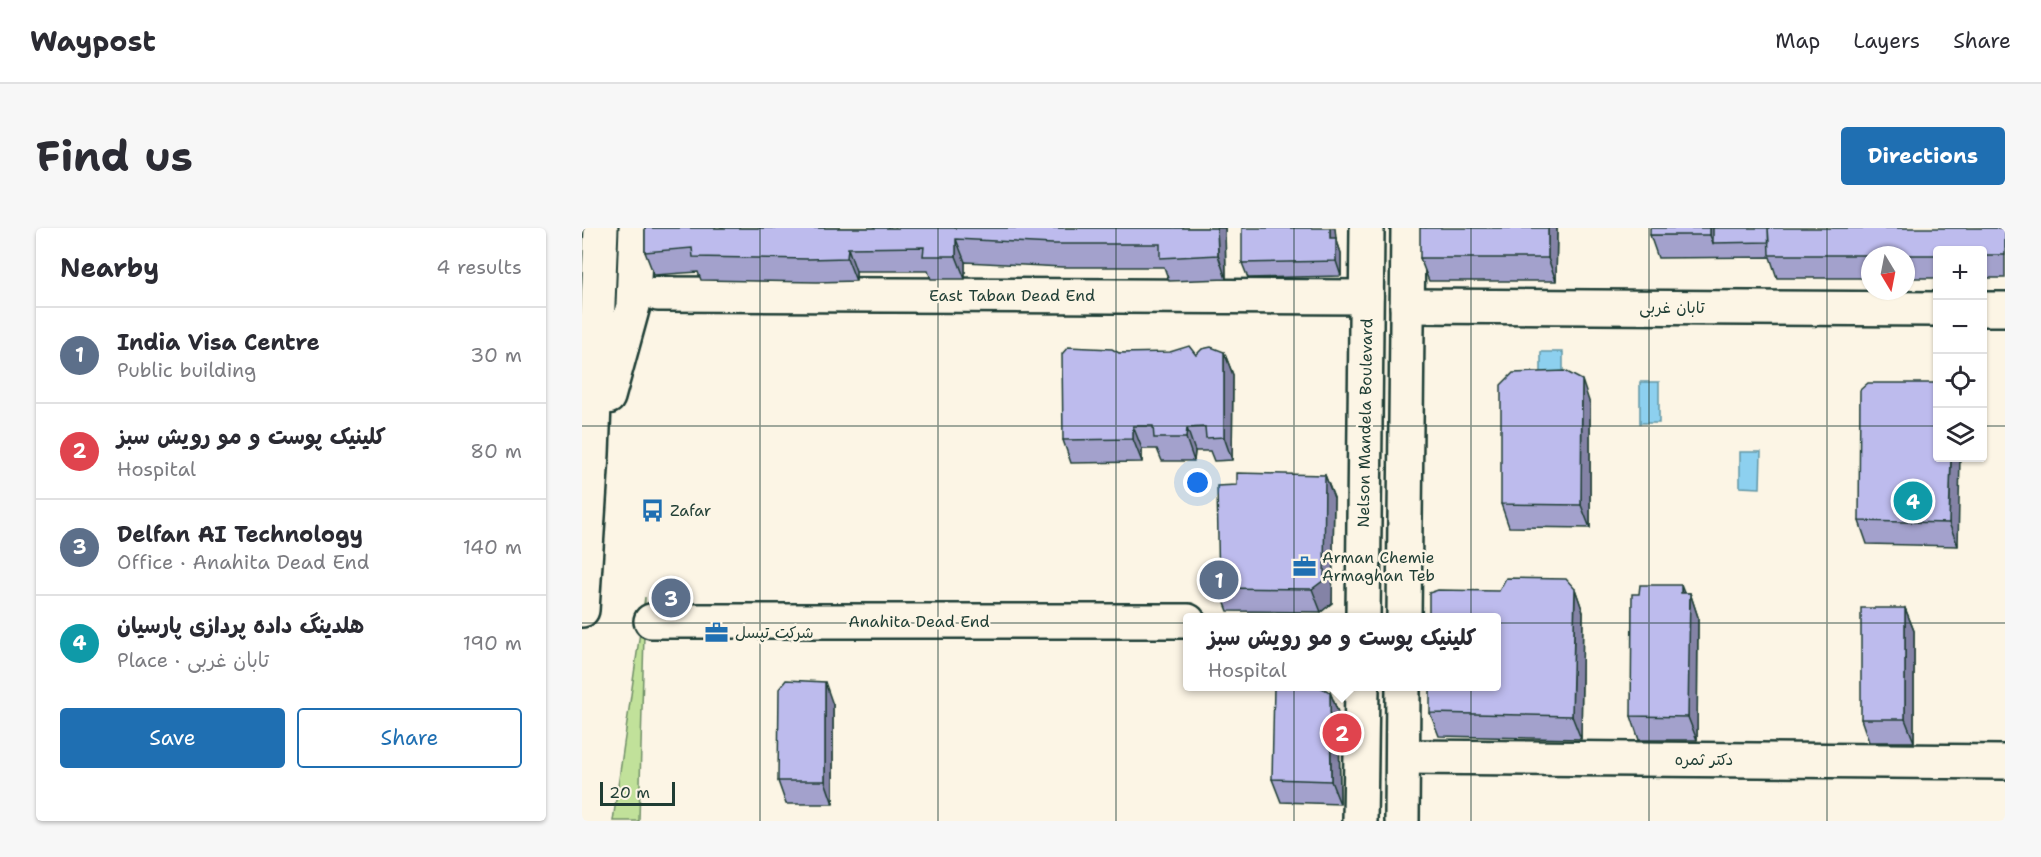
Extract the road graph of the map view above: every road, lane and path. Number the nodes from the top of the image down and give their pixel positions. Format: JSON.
{"nodes":[{"id":1,"x":601,"y":228,"type":"edge"},
{"id":2,"x":636,"y":228,"type":"edge"},
{"id":3,"x":1367,"y":228,"type":"edge"},
{"id":4,"x":1408,"y":228,"type":"edge"},
{"id":5,"x":658,"y":294,"type":"dead end"},
{"id":6,"x":1366,"y":297,"type":"junction"},
{"id":7,"x":1407,"y":306,"type":"junction"},
{"id":8,"x":1933,"y":309,"type":"edge"},
{"id":9,"x":1987,"y":309,"type":"edge"},
{"id":10,"x":2005,"y":309,"type":"edge"},
{"id":11,"x":592,"y":454,"type":"junction"},
{"id":12,"x":582,"y":610,"type":"edge"},
{"id":13,"x":1363,"y":613,"type":"edge"},
{"id":14,"x":1404,"y":613,"type":"edge"},
{"id":15,"x":651,"y":621,"type":"dead end"},
{"id":16,"x":1183,"y":621,"type":"edge"},
{"id":17,"x":1362,"y":691,"type":"edge"},
{"id":18,"x":1403,"y":691,"type":"edge"},
{"id":19,"x":1403,"y":757,"type":"junction"},
{"id":20,"x":2005,"y":762,"type":"edge"},
{"id":21,"x":1360,"y":821,"type":"edge"},
{"id":22,"x":1402,"y":821,"type":"edge"}],
"edges":[{"from":1,"to":11,"type":"main road"},
{"from":2,"to":11,"type":"main road"},
{"from":3,"to":6,"type":"main road","name":"Nelson Mandela Boulevard"},
{"from":4,"to":7,"type":"main road"},
{"from":5,"to":6,"type":"main road","name":"East Taban Dead End"},
{"from":6,"to":13,"type":"main road","name":"Nelson Mandela Boulevard"},
{"from":7,"to":8,"type":"main road","name":"تابان غربی"},
{"from":7,"to":14,"type":"main road"},
{"from":9,"to":10,"type":"main road"},
{"from":11,"to":12,"type":"main road"},
{"from":15,"to":16,"type":"main road","name":"Anahita Dead End"},
{"from":17,"to":21,"type":"main road"},
{"from":18,"to":19,"type":"main road"},
{"from":19,"to":20,"type":"main road","name":"دکتر ثمره"},
{"from":19,"to":22,"type":"main road"}]}
